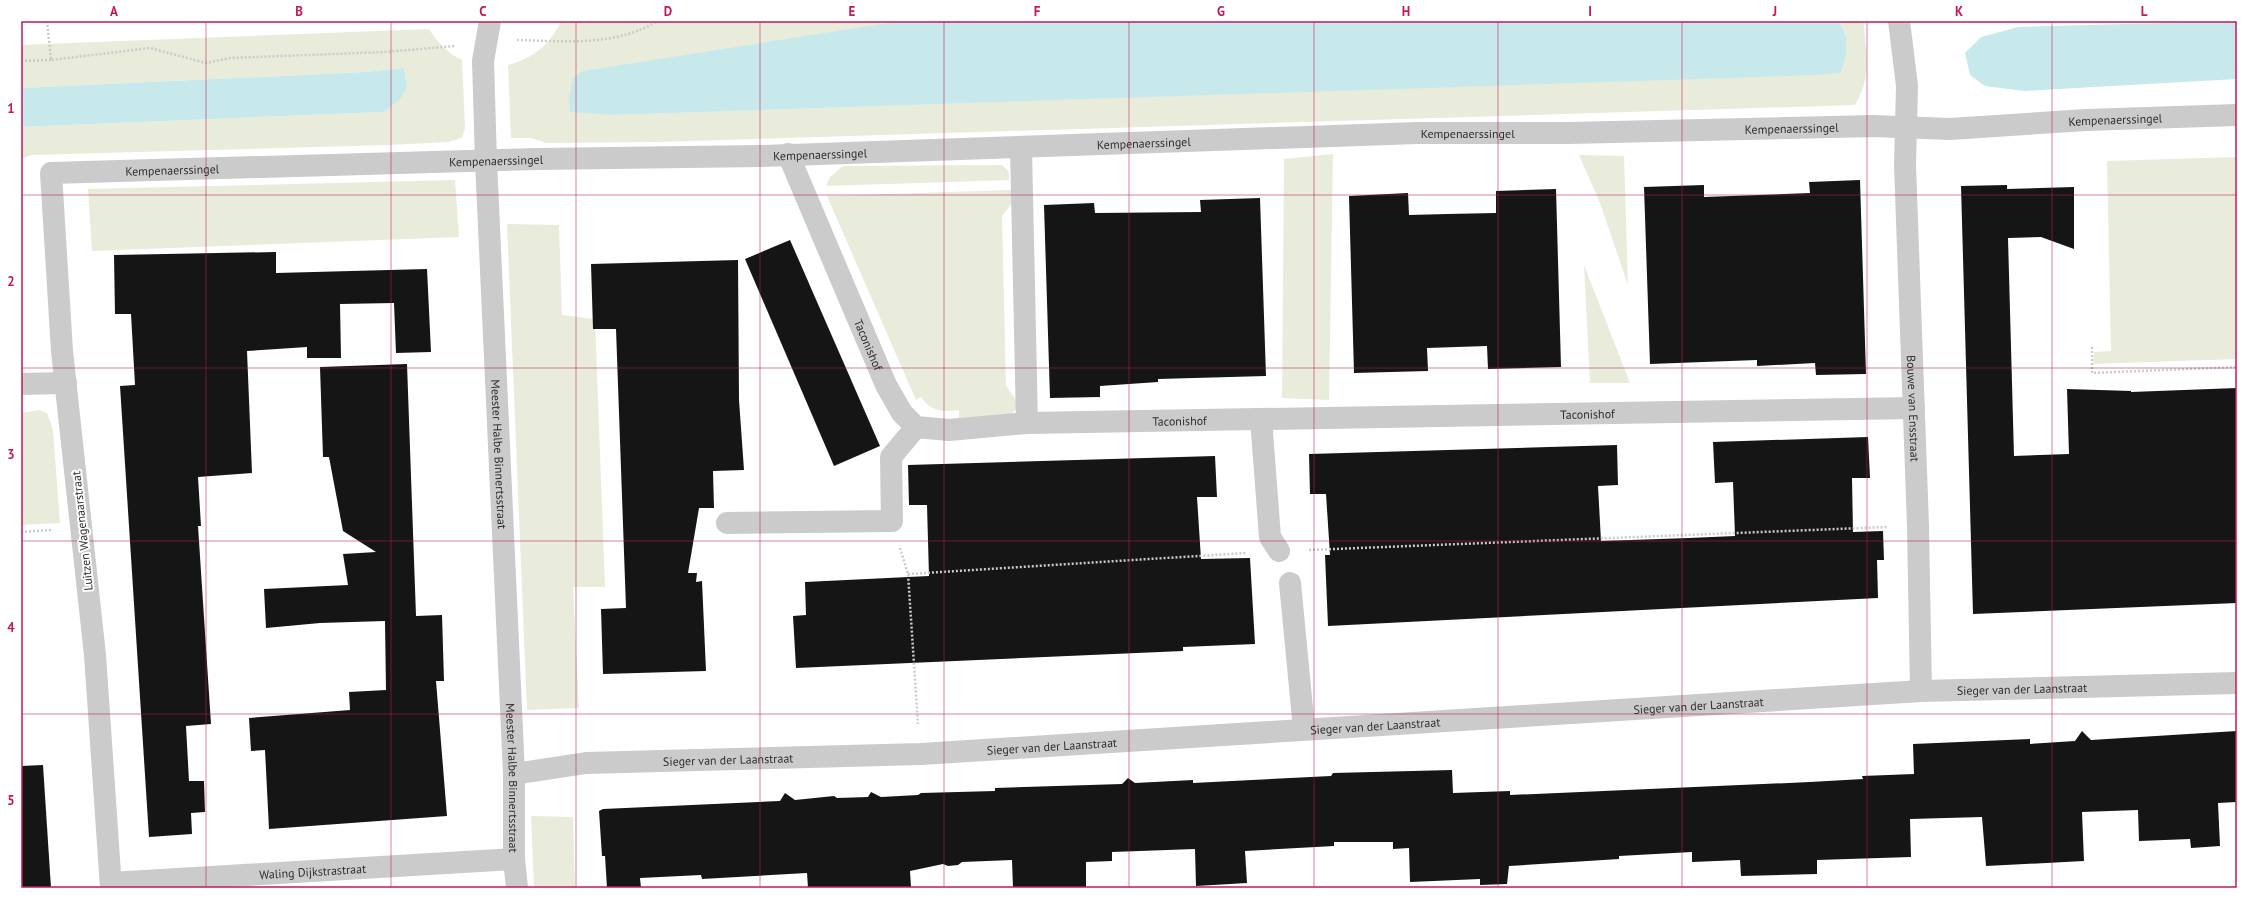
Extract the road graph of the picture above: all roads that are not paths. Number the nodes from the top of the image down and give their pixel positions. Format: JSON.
{"nodes":[{"id":1,"x":1900,"y":21,"type":"edge"},
{"id":2,"x":488,"y":30,"type":"edge"},
{"id":3,"x":2237,"y":115,"type":"edge"},
{"id":4,"x":1906,"y":127,"type":"junction"},
{"id":5,"x":1021,"y":148,"type":"junction"},
{"id":6,"x":788,"y":154,"type":"junction"},
{"id":7,"x":486,"y":161,"type":"junction"},
{"id":8,"x":51,"y":173,"type":"joint"},
{"id":9,"x":66,"y":383,"type":"junction"},
{"id":10,"x":21,"y":384,"type":"edge"},
{"id":11,"x":1914,"y":408,"type":"junction"},
{"id":12,"x":1261,"y":419,"type":"junction"},
{"id":13,"x":1027,"y":423,"type":"junction"},
{"id":14,"x":916,"y":427,"type":"junction"},
{"id":15,"x":727,"y":523,"type":"dead end"},
{"id":16,"x":1279,"y":552,"type":"road end"},
{"id":17,"x":1290,"y":583,"type":"dead end"},
{"id":18,"x":2237,"y":683,"type":"edge"},
{"id":19,"x":1921,"y":691,"type":"junction"},
{"id":20,"x":1304,"y":729,"type":"junction"},
{"id":21,"x":514,"y":774,"type":"junction"},
{"id":22,"x":514,"y":859,"type":"junction"},
{"id":23,"x":111,"y":885,"type":"edge"},
{"id":24,"x":517,"y":888,"type":"edge"}],
"edges":[{"from":1,"to":4,"type":"street","name":"Bouwe van Ensstraat"},
{"from":2,"to":7,"type":"street","name":"Meester Halbe Binnertsstraat"},
{"from":3,"to":4,"type":"street","name":"Kempenaerssingel"},
{"from":4,"to":5,"type":"street","name":"Kempenaerssingel"},
{"from":4,"to":11,"type":"street","name":"Bouwe van Ensstraat"},
{"from":5,"to":6,"type":"street","name":"Kempenaerssingel"},
{"from":5,"to":13,"type":"street"},
{"from":6,"to":7,"type":"street","name":"Kempenaerssingel"},
{"from":6,"to":14,"type":"street","name":"Taconishof"},
{"from":7,"to":8,"type":"street","name":"Kempenaerssingel"},
{"from":7,"to":21,"type":"street","name":"Meester Halbe Binnertsstraat"},
{"from":8,"to":9,"type":"street","name":"Luitzen Wagenaarstraat"},
{"from":9,"to":10,"type":"street"},
{"from":9,"to":23,"type":"street","name":"Luitzen Wagenaarstraat"},
{"from":11,"to":12,"type":"street","name":"Taconishof"},
{"from":11,"to":19,"type":"street","name":"Bouwe van Ensstraat"},
{"from":12,"to":13,"type":"street","name":"Taconishof"},
{"from":12,"to":16,"type":"street"},
{"from":13,"to":14,"type":"street","name":"Taconishof"},
{"from":14,"to":15,"type":"street"},
{"from":17,"to":20,"type":"street"},
{"from":18,"to":19,"type":"street","name":"Sieger van der Laanstraat"},
{"from":19,"to":20,"type":"street","name":"Sieger van der Laanstraat"},
{"from":20,"to":21,"type":"street","name":"Sieger van der Laanstraat"},
{"from":21,"to":22,"type":"street","name":"Meester Halbe Binnertsstraat"},
{"from":22,"to":23,"type":"street","name":"Waling Dijkstrastraat"},
{"from":22,"to":24,"type":"street","name":"Meester Halbe Binnertsstraat"}]}
